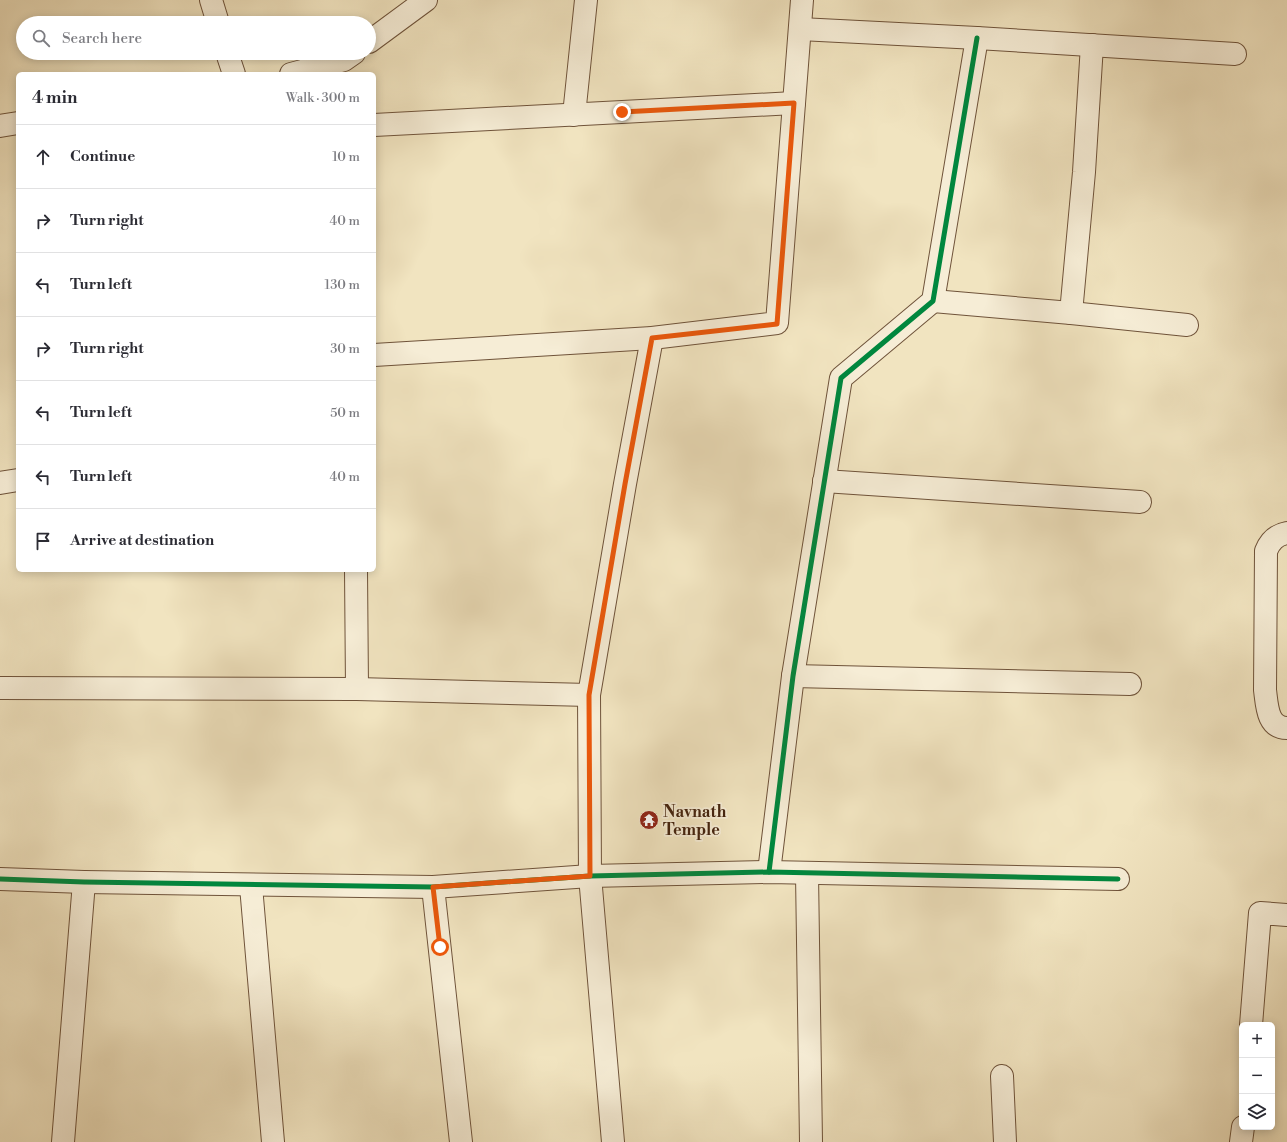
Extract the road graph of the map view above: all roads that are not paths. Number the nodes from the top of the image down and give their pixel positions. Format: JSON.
{"nodes":[{"id":1,"x":211,"y":0,"type":"edge"},
{"id":2,"x":426,"y":0,"type":"edge"},
{"id":3,"x":586,"y":0,"type":"edge"},
{"id":4,"x":802,"y":0,"type":"edge"},
{"id":5,"x":216,"y":16,"type":"edge"},
{"id":6,"x":800,"y":29,"type":"junction"},
{"id":7,"x":376,"y":37,"type":"edge"},
{"id":8,"x":977,"y":38,"type":"junction"},
{"id":9,"x":1092,"y":45,"type":"junction"},
{"id":10,"x":1235,"y":54,"type":"dead end"},
{"id":11,"x":229,"y":60,"type":"edge"},
{"id":12,"x":348,"y":62,"type":"edge"},
{"id":13,"x":233,"y":72,"type":"edge"},
{"id":14,"x":300,"y":72,"type":"edge"},
{"id":15,"x":794,"y":103,"type":"junction"},
{"id":16,"x":574,"y":115,"type":"junction"},
{"id":17,"x":16,"y":123,"type":"edge"},
{"id":18,"x":376,"y":125,"type":"edge"},
{"id":19,"x":0,"y":126,"type":"edge"},
{"id":20,"x":933,"y":301,"type":"junction"},
{"id":21,"x":1071,"y":313,"type":"junction"},
{"id":22,"x":1187,"y":325,"type":"dead end"},
{"id":23,"x":652,"y":338,"type":"junction"},
{"id":24,"x":376,"y":355,"type":"edge"},
{"id":25,"x":16,"y":480,"type":"edge"},
{"id":26,"x":824,"y":481,"type":"junction"},
{"id":27,"x":0,"y":483,"type":"edge"},
{"id":28,"x":1140,"y":502,"type":"dead end"},
{"id":29,"x":1287,"y":533,"type":"edge"},
{"id":30,"x":356,"y":572,"type":"edge"},
{"id":31,"x":793,"y":676,"type":"junction"},
{"id":32,"x":1130,"y":684,"type":"dead end"},
{"id":33,"x":0,"y":688,"type":"edge"},
{"id":34,"x":357,"y":689,"type":"junction"},
{"id":35,"x":589,"y":695,"type":"junction"},
{"id":36,"x":1287,"y":728,"type":"edge"},
{"id":37,"x":769,"y":872,"type":"junction"},
{"id":38,"x":807,"y":874,"type":"junction"},
{"id":39,"x":590,"y":876,"type":"junction"},
{"id":40,"x":0,"y":879,"type":"edge"},
{"id":41,"x":1118,"y":879,"type":"dead end"},
{"id":42,"x":84,"y":882,"type":"junction"},
{"id":43,"x":251,"y":886,"type":"junction"},
{"id":44,"x":433,"y":887,"type":"junction"},
{"id":45,"x":1287,"y":915,"type":"edge"},
{"id":46,"x":1251,"y":1022,"type":"edge"},
{"id":47,"x":1002,"y":1076,"type":"dead end"},
{"id":48,"x":1243,"y":1130,"type":"edge"},
{"id":49,"x":64,"y":1142,"type":"edge"},
{"id":50,"x":273,"y":1142,"type":"edge"},
{"id":51,"x":461,"y":1142,"type":"edge"},
{"id":52,"x":613,"y":1142,"type":"edge"},
{"id":53,"x":811,"y":1142,"type":"edge"},
{"id":54,"x":1005,"y":1142,"type":"edge"},
{"id":55,"x":1242,"y":1142,"type":"edge"}],
"edges":[{"from":1,"to":5,"type":"street"},
{"from":2,"to":7,"type":"street"},
{"from":3,"to":16,"type":"street"},
{"from":4,"to":6,"type":"street"},
{"from":6,"to":8,"type":"street"},
{"from":6,"to":15,"type":"street"},
{"from":8,"to":9,"type":"street"},
{"from":8,"to":20,"type":"street"},
{"from":9,"to":10,"type":"street"},
{"from":9,"to":21,"type":"street"},
{"from":11,"to":13,"type":"street"},
{"from":12,"to":14,"type":"street"},
{"from":15,"to":16,"type":"street"},
{"from":15,"to":23,"type":"street"},
{"from":16,"to":18,"type":"street"},
{"from":17,"to":19,"type":"street"},
{"from":20,"to":21,"type":"street"},
{"from":20,"to":26,"type":"street"},
{"from":21,"to":22,"type":"street"},
{"from":23,"to":24,"type":"street"},
{"from":23,"to":35,"type":"street"},
{"from":25,"to":27,"type":"street"},
{"from":26,"to":28,"type":"street"},
{"from":26,"to":31,"type":"street"},
{"from":29,"to":36,"type":"street"},
{"from":30,"to":34,"type":"street"},
{"from":31,"to":32,"type":"street"},
{"from":31,"to":37,"type":"street"},
{"from":33,"to":34,"type":"street"},
{"from":34,"to":35,"type":"street"},
{"from":35,"to":39,"type":"street"},
{"from":37,"to":38,"type":"street"},
{"from":37,"to":39,"type":"street"},
{"from":38,"to":41,"type":"street"},
{"from":38,"to":53,"type":"street"},
{"from":39,"to":44,"type":"street"},
{"from":39,"to":52,"type":"street"},
{"from":40,"to":42,"type":"street"},
{"from":42,"to":43,"type":"street"},
{"from":42,"to":49,"type":"street"},
{"from":43,"to":44,"type":"street"},
{"from":43,"to":50,"type":"street"},
{"from":44,"to":51,"type":"street"},
{"from":45,"to":46,"type":"street"},
{"from":47,"to":54,"type":"street"},
{"from":48,"to":55,"type":"street"}]}
